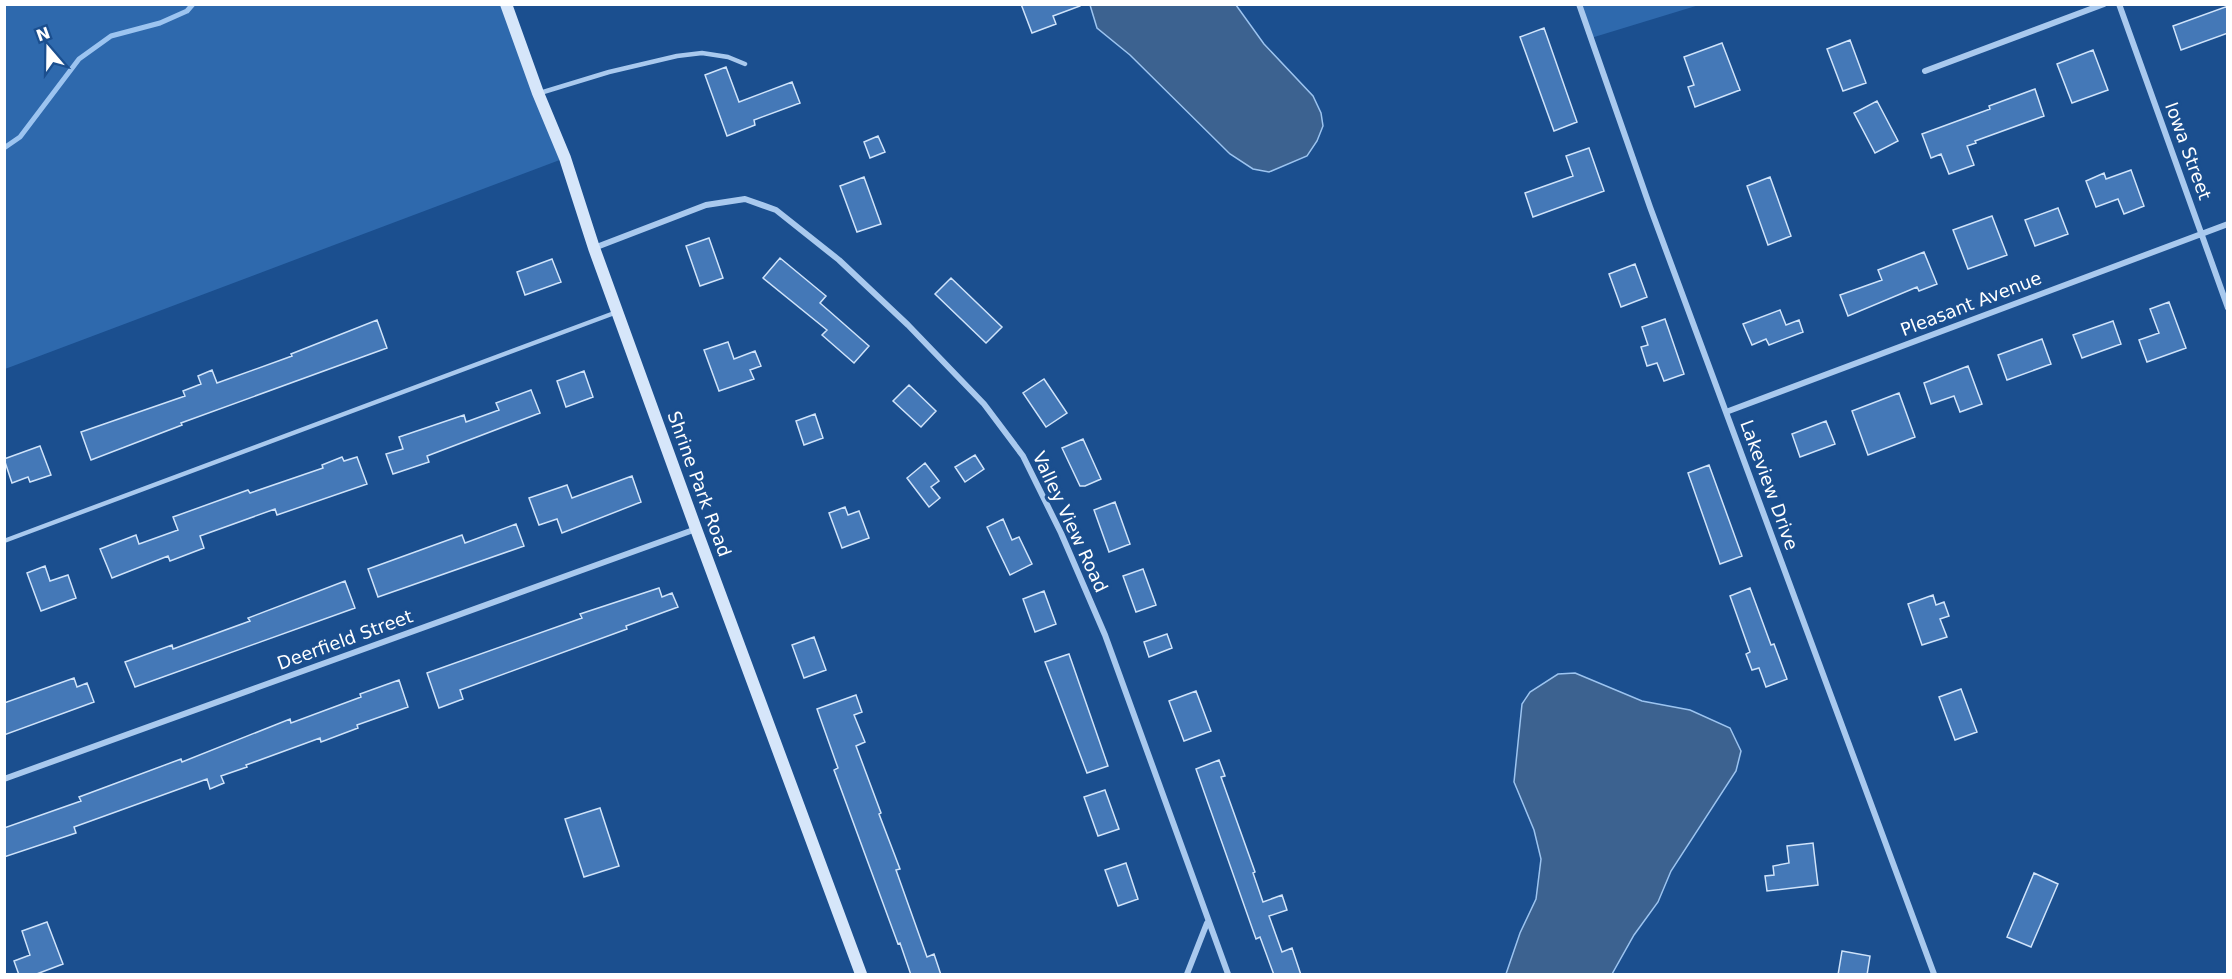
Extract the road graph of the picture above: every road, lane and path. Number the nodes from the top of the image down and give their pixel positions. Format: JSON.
{"nodes":[{"id":1,"x":506,"y":4,"type":"edge"},
{"id":2,"x":1579,"y":4,"type":"edge"},
{"id":3,"x":2104,"y":4,"type":"edge"},
{"id":4,"x":2119,"y":4,"type":"edge"},
{"id":5,"x":745,"y":64,"type":"dead end"},
{"id":6,"x":1925,"y":71,"type":"dead end"},
{"id":7,"x":538,"y":93,"type":"junction"},
{"id":8,"x":2228,"y":224,"type":"edge"},
{"id":9,"x":2201,"y":234,"type":"junction"},
{"id":10,"x":594,"y":248,"type":"junction"},
{"id":11,"x":2228,"y":308,"type":"edge"},
{"id":12,"x":617,"y":312,"type":"junction"},
{"id":13,"x":1726,"y":412,"type":"junction"},
{"id":14,"x":696,"y":529,"type":"junction"},
{"id":15,"x":4,"y":541,"type":"edge"},
{"id":16,"x":4,"y":779,"type":"edge"},
{"id":17,"x":1208,"y":923,"type":"junction"},
{"id":18,"x":861,"y":975,"type":"edge"},
{"id":19,"x":1187,"y":975,"type":"edge"},
{"id":20,"x":1227,"y":975,"type":"edge"},
{"id":21,"x":1934,"y":975,"type":"edge"}],
"edges":[{"from":1,"to":7,"type":"street","name":"Shrine Park Road"},
{"from":2,"to":13,"type":"street","name":"Lakeview Drive"},
{"from":3,"to":6,"type":"street"},
{"from":4,"to":9,"type":"street","name":"Iowa Street"},
{"from":5,"to":7,"type":"lane"},
{"from":7,"to":10,"type":"street","name":"Shrine Park Road"},
{"from":8,"to":9,"type":"street","name":"Pleasant Avenue"},
{"from":9,"to":11,"type":"street","name":"Iowa Street"},
{"from":9,"to":13,"type":"street","name":"Pleasant Avenue"},
{"from":10,"to":12,"type":"street","name":"Shrine Park Road"},
{"from":10,"to":17,"type":"street","name":"Valley View Road"},
{"from":12,"to":14,"type":"street","name":"Shrine Park Road"},
{"from":12,"to":15,"type":"lane"},
{"from":13,"to":21,"type":"street","name":"Lakeview Drive"},
{"from":14,"to":16,"type":"street","name":"Deerfield Street"},
{"from":14,"to":18,"type":"street","name":"Shrine Park Road"},
{"from":17,"to":19,"type":"street"},
{"from":17,"to":20,"type":"street","name":"Valley View Road"}]}
